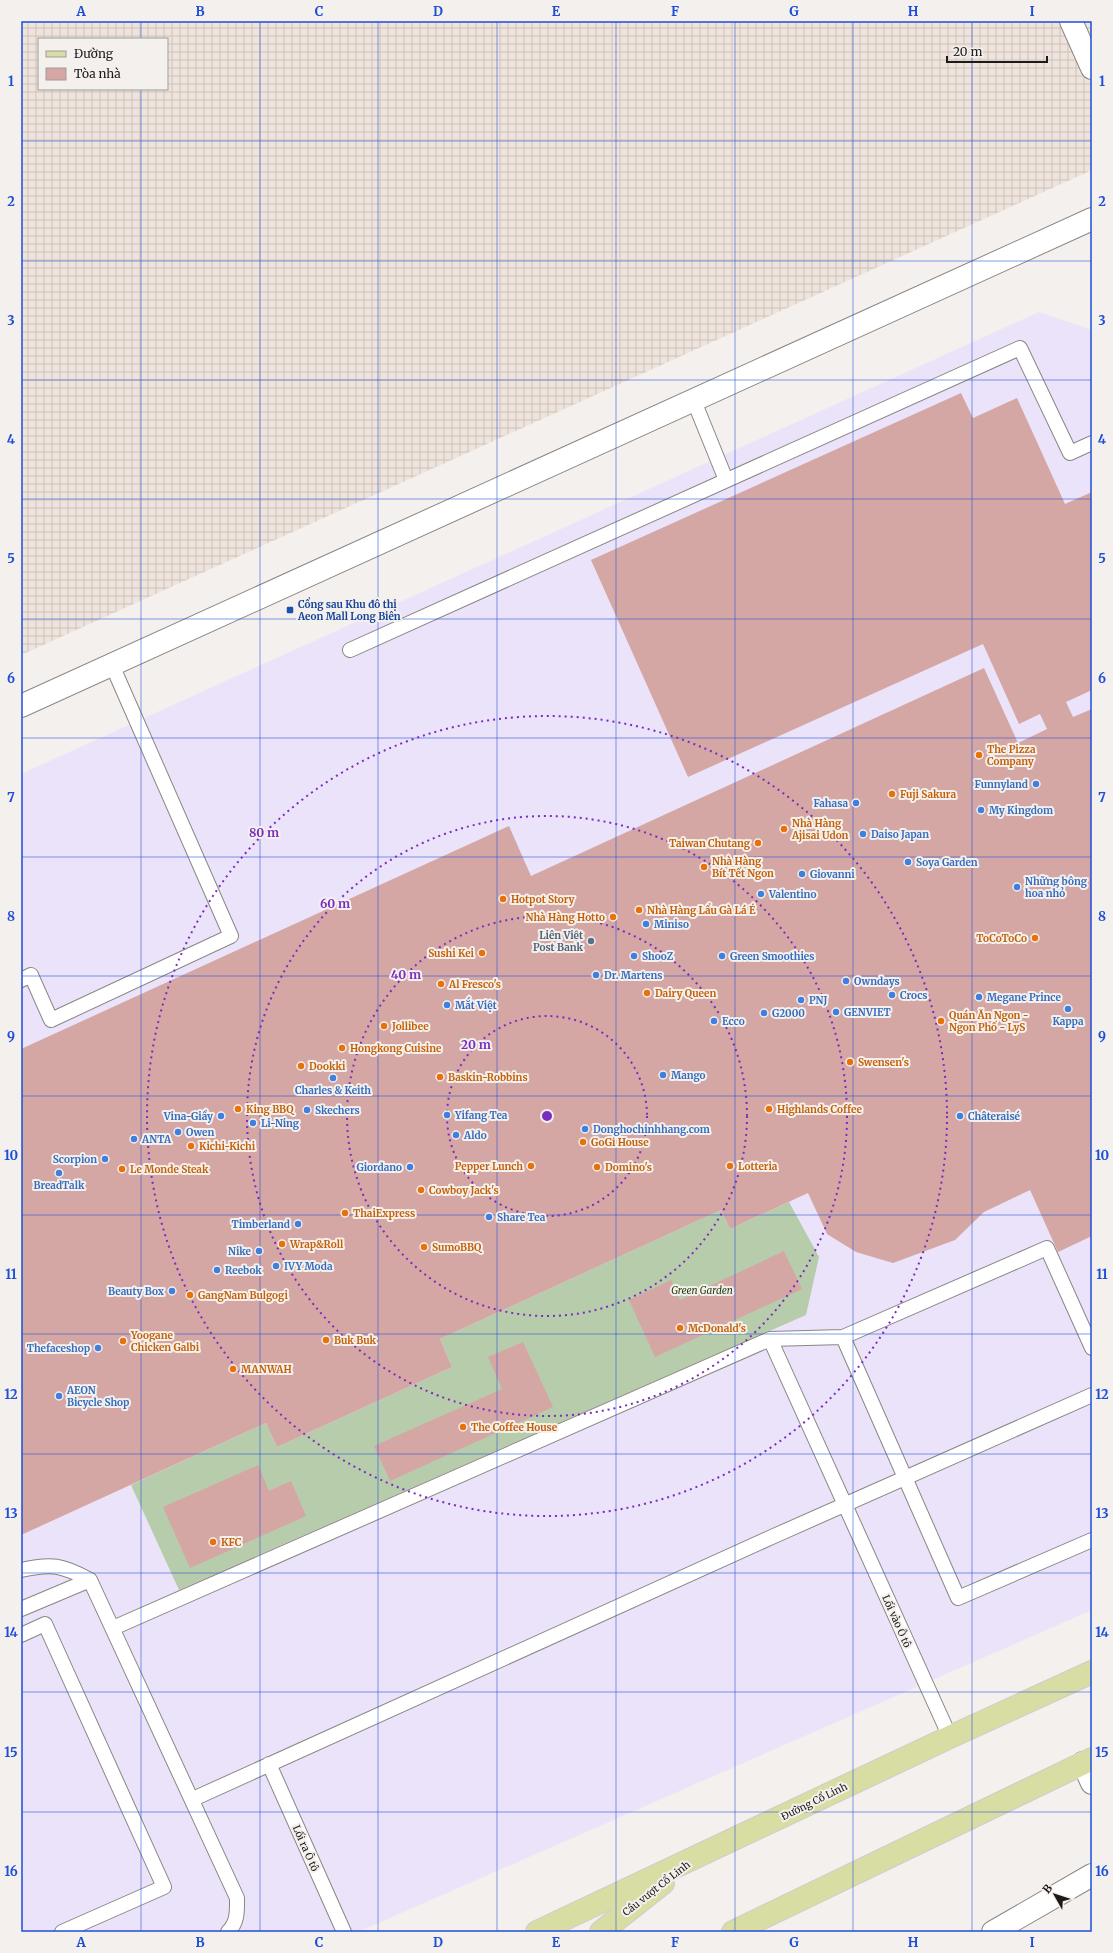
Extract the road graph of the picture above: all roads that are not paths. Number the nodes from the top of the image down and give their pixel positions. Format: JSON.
{"nodes":[{"id":1,"x":1071,"y":21,"type":"edge"},
{"id":2,"x":1092,"y":68,"type":"edge"},
{"id":3,"x":1092,"y":219,"type":"edge"},
{"id":4,"x":694,"y":401,"type":"junction"},
{"id":5,"x":1092,"y":442,"type":"edge"},
{"id":6,"x":726,"y":480,"type":"junction"},
{"id":7,"x":350,"y":650,"type":"dead end"},
{"id":8,"x":112,"y":665,"type":"junction"},
{"id":9,"x":21,"y":706,"type":"edge"},
{"id":10,"x":21,"y":980,"type":"edge"},
{"id":11,"x":843,"y":1337,"type":"junction"},
{"id":12,"x":770,"y":1339,"type":"junction"},
{"id":13,"x":1092,"y":1348,"type":"edge"},
{"id":14,"x":1092,"y":1395,"type":"edge"},
{"id":15,"x":905,"y":1478,"type":"junction"},
{"id":16,"x":845,"y":1505,"type":"junction"},
{"id":17,"x":1092,"y":1540,"type":"edge"},
{"id":18,"x":21,"y":1570,"type":"edge"},
{"id":19,"x":90,"y":1580,"type":"junction"},
{"id":20,"x":21,"y":1609,"type":"edge"},
{"id":21,"x":113,"y":1628,"type":"junction"},
{"id":22,"x":21,"y":1635,"type":"edge"},
{"id":23,"x":1092,"y":1672,"type":"edge"},
{"id":24,"x":950,"y":1737,"type":"junction"},
{"id":25,"x":1087,"y":1761,"type":"edge"},
{"id":26,"x":269,"y":1764,"type":"junction"},
{"id":27,"x":1092,"y":1783,"type":"edge"},
{"id":28,"x":193,"y":1799,"type":"junction"},
{"id":29,"x":692,"y":1860,"type":"junction"},
{"id":30,"x":1092,"y":1875,"type":"edge"},
{"id":31,"x":62,"y":1932,"type":"edge"},
{"id":32,"x":228,"y":1932,"type":"edge"},
{"id":33,"x":344,"y":1932,"type":"edge"},
{"id":34,"x":537,"y":1932,"type":"edge"},
{"id":35,"x":601,"y":1932,"type":"edge"},
{"id":36,"x":733,"y":1932,"type":"edge"},
{"id":37,"x":993,"y":1932,"type":"edge"}],
"edges":[{"from":1,"to":2,"type":"street"},
{"from":3,"to":4,"type":"street"},
{"from":4,"to":6,"type":"lane"},
{"from":4,"to":8,"type":"street"},
{"from":5,"to":6,"type":"lane"},
{"from":6,"to":7,"type":"lane"},
{"from":8,"to":9,"type":"street"},
{"from":8,"to":10,"type":"lane"},
{"from":11,"to":12,"type":"lane"},
{"from":11,"to":13,"type":"lane"},
{"from":11,"to":15,"type":"lane"},
{"from":12,"to":16,"type":"lane","name":"Lối vào Ô tô"},
{"from":12,"to":21,"type":"lane"},
{"from":14,"to":15,"type":"lane"},
{"from":15,"to":16,"type":"lane"},
{"from":15,"to":17,"type":"lane"},
{"from":16,"to":24,"type":"lane","name":"Lối vào Ô tô"},
{"from":16,"to":26,"type":"lane"},
{"from":18,"to":19,"type":"lane"},
{"from":19,"to":20,"type":"lane"},
{"from":19,"to":21,"type":"lane"},
{"from":21,"to":28,"type":"lane"},
{"from":22,"to":31,"type":"lane"},
{"from":23,"to":24,"type":"main road","name":"Đường Cổ Linh"},
{"from":24,"to":29,"type":"main road","name":"Đường Cổ Linh"},
{"from":25,"to":27,"type":"street"},
{"from":25,"to":36,"type":"main road"},
{"from":26,"to":28,"type":"lane"},
{"from":26,"to":33,"type":"lane","name":"Lối ra Ô tô"},
{"from":28,"to":32,"type":"lane"},
{"from":29,"to":34,"type":"main road","name":"Đường Cổ Linh"},
{"from":29,"to":35,"type":"main road","name":"Cầu vượt Cổ Linh"},
{"from":30,"to":37,"type":"street"}]}
